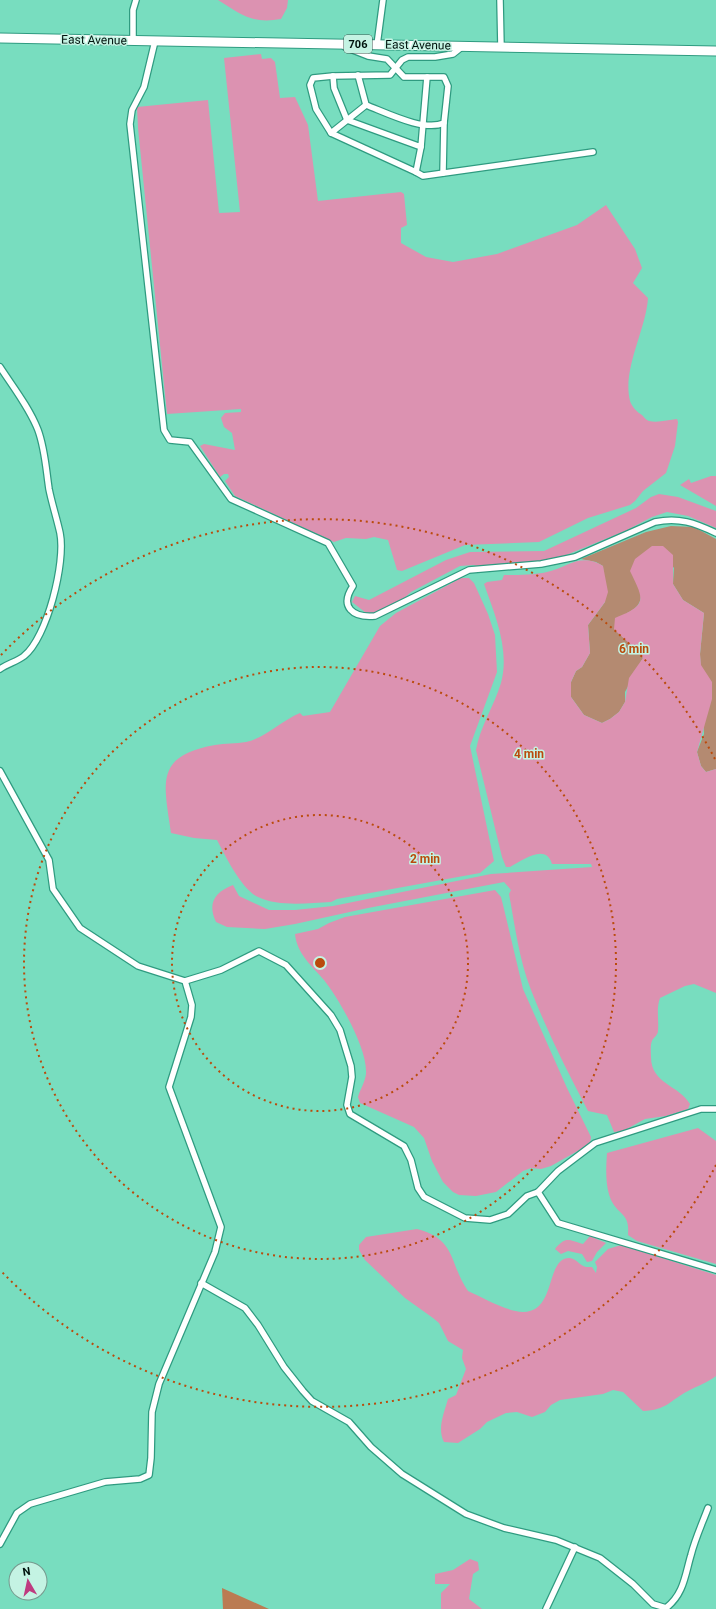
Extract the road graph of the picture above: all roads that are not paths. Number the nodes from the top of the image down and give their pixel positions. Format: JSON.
{"nodes":[{"id":1,"x":136,"y":0,"type":"edge"},
{"id":2,"x":383,"y":0,"type":"edge"},
{"id":3,"x":500,"y":0,"type":"edge"},
{"id":4,"x":0,"y":38,"type":"edge"},
{"id":5,"x":133,"y":40,"type":"junction"},
{"id":6,"x":155,"y":41,"type":"junction"},
{"id":7,"x":339,"y":44,"type":"junction"},
{"id":8,"x":377,"y":45,"type":"junction"},
{"id":9,"x":463,"y":46,"type":"junction"},
{"id":10,"x":501,"y":47,"type":"junction"},
{"id":11,"x":716,"y":51,"type":"edge"},
{"id":12,"x":396,"y":69,"type":"junction"},
{"id":13,"x":358,"y":75,"type":"junction"},
{"id":14,"x":333,"y":76,"type":"junction"},
{"id":15,"x":427,"y":77,"type":"junction"},
{"id":16,"x":366,"y":105,"type":"junction"},
{"id":17,"x":347,"y":120,"type":"junction"},
{"id":18,"x":444,"y":123,"type":"junction"},
{"id":19,"x":422,"y":125,"type":"junction"},
{"id":20,"x":331,"y":133,"type":"junction"},
{"id":21,"x":421,"y":147,"type":"junction"},
{"id":22,"x":593,"y":152,"type":"dead end"},
{"id":23,"x":416,"y":172,"type":"junction"},
{"id":24,"x":443,"y":173,"type":"junction"},
{"id":25,"x":0,"y":367,"type":"edge"},
{"id":26,"x":716,"y":533,"type":"edge"},
{"id":27,"x":0,"y":668,"type":"edge"},
{"id":28,"x":0,"y":771,"type":"edge"},
{"id":29,"x":185,"y":981,"type":"junction"},
{"id":30,"x":716,"y":1109,"type":"edge"},
{"id":31,"x":538,"y":1192,"type":"junction"},
{"id":32,"x":716,"y":1270,"type":"edge"},
{"id":33,"x":201,"y":1283,"type":"junction"},
{"id":34,"x":708,"y":1508,"type":"dead end"},
{"id":35,"x":0,"y":1544,"type":"edge"},
{"id":36,"x":575,"y":1547,"type":"junction"},
{"id":37,"x":546,"y":1609,"type":"edge"}],
"edges":[{"from":1,"to":5,"type":"street"},
{"from":2,"to":8,"type":"street"},
{"from":3,"to":10,"type":"street"},
{"from":4,"to":5,"type":"main road","name":"East Avenue","number":"706"},
{"from":5,"to":6,"type":"main road","name":"East Avenue","number":"706"},
{"from":6,"to":7,"type":"main road","name":"East Avenue","number":"706"},
{"from":6,"to":26,"type":"street"},
{"from":7,"to":8,"type":"main road","name":"East Avenue","number":"706"},
{"from":7,"to":12,"type":"street"},
{"from":8,"to":9,"type":"main road","name":"East Avenue","number":"706"},
{"from":9,"to":10,"type":"main road","name":"East Avenue","number":"706"},
{"from":9,"to":12,"type":"street"},
{"from":10,"to":11,"type":"main road","name":"East Avenue","number":"706"},
{"from":12,"to":13,"type":"street"},
{"from":12,"to":15,"type":"street"},
{"from":13,"to":14,"type":"street"},
{"from":13,"to":16,"type":"street"},
{"from":14,"to":17,"type":"street"},
{"from":14,"to":20,"type":"street"},
{"from":15,"to":18,"type":"street"},
{"from":15,"to":19,"type":"street"},
{"from":16,"to":17,"type":"street"},
{"from":16,"to":19,"type":"street"},
{"from":17,"to":20,"type":"street"},
{"from":17,"to":21,"type":"street"},
{"from":18,"to":19,"type":"street"},
{"from":18,"to":24,"type":"street"},
{"from":19,"to":21,"type":"street"},
{"from":20,"to":23,"type":"street"},
{"from":21,"to":23,"type":"street"},
{"from":22,"to":24,"type":"street"},
{"from":23,"to":24,"type":"street"},
{"from":25,"to":27,"type":"street"},
{"from":28,"to":29,"type":"street"},
{"from":29,"to":31,"type":"street"},
{"from":29,"to":33,"type":"street"},
{"from":30,"to":31,"type":"street"},
{"from":31,"to":32,"type":"street"},
{"from":33,"to":35,"type":"street"},
{"from":33,"to":36,"type":"street"},
{"from":34,"to":36,"type":"street"},
{"from":36,"to":37,"type":"street"}]}
